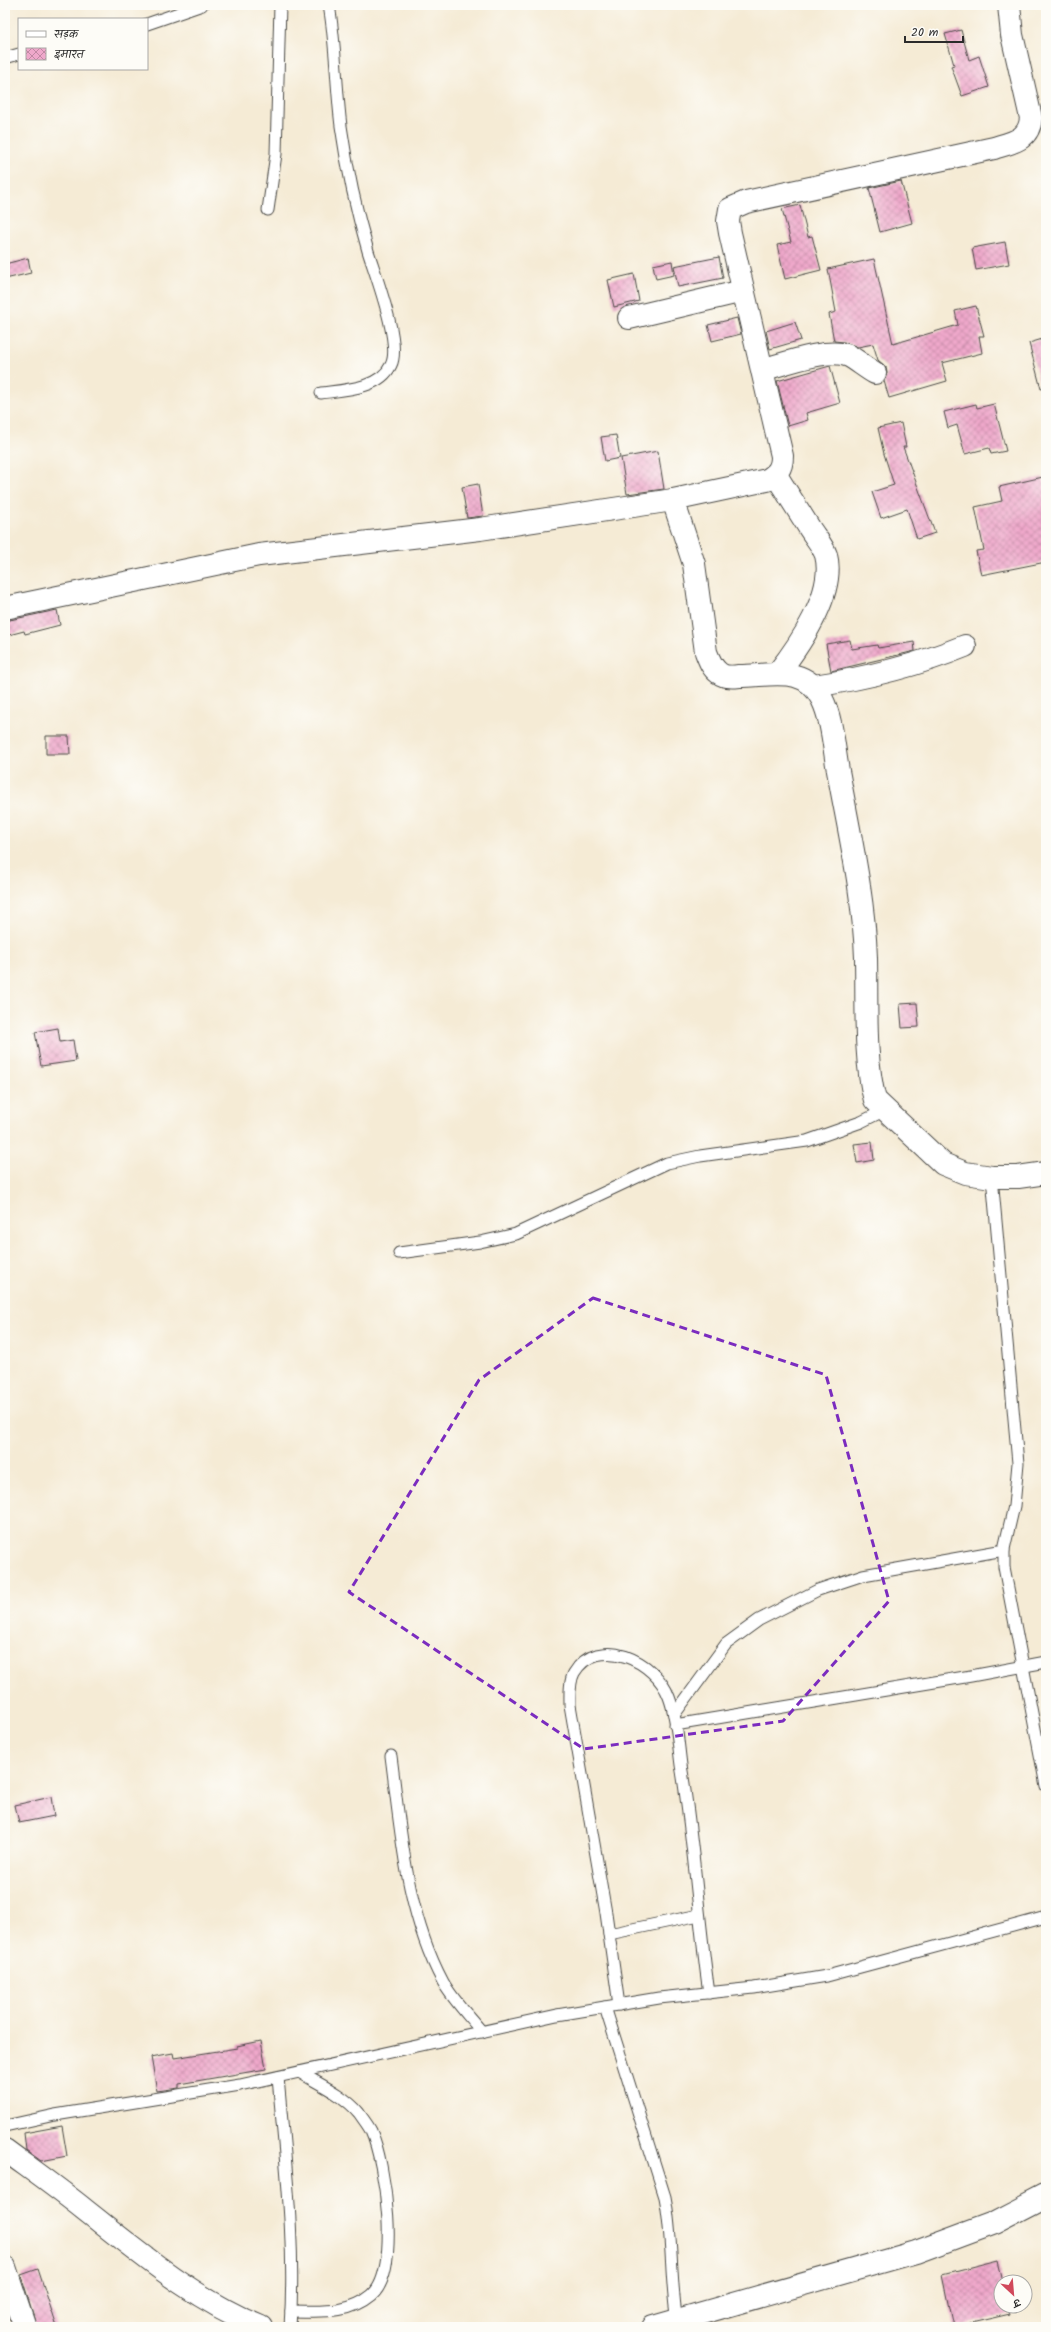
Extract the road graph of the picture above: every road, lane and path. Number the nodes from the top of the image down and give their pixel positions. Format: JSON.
{"nodes":[{"id":1,"x":202,"y":5,"type":"edge"},
{"id":2,"x":280,"y":5,"type":"edge"},
{"id":3,"x":329,"y":5,"type":"edge"},
{"id":4,"x":1009,"y":5,"type":"edge"},
{"id":5,"x":148,"y":24,"type":"edge"},
{"id":6,"x":18,"y":54,"type":"edge"},
{"id":7,"x":5,"y":58,"type":"edge"},
{"id":8,"x":268,"y":210,"type":"dead end"},
{"id":9,"x":743,"y":291,"type":"junction"},
{"id":10,"x":629,"y":318,"type":"dead end"},
{"id":11,"x":762,"y":370,"type":"junction"},
{"id":12,"x":875,"y":373,"type":"dead end"},
{"id":13,"x":321,"y":394,"type":"dead end"},
{"id":14,"x":776,"y":474,"type":"junction"},
{"id":15,"x":673,"y":500,"type":"junction"},
{"id":16,"x":5,"y":608,"type":"edge"},
{"id":17,"x":965,"y":646,"type":"dead end"},
{"id":18,"x":778,"y":674,"type":"junction"},
{"id":19,"x":814,"y":686,"type":"junction"},
{"id":20,"x":885,"y":1110,"type":"junction"},
{"id":21,"x":1046,"y":1173,"type":"edge"},
{"id":22,"x":992,"y":1177,"type":"junction"},
{"id":23,"x":399,"y":1253,"type":"dead end"},
{"id":24,"x":1004,"y":1550,"type":"junction"},
{"id":25,"x":1046,"y":1662,"type":"edge"},
{"id":26,"x":1023,"y":1665,"type":"junction"},
{"id":27,"x":675,"y":1720,"type":"junction"},
{"id":28,"x":391,"y":1756,"type":"dead end"},
{"id":29,"x":1046,"y":1786,"type":"edge"},
{"id":30,"x":699,"y":1915,"type":"junction"},
{"id":31,"x":1046,"y":1917,"type":"edge"},
{"id":32,"x":609,"y":1934,"type":"junction"},
{"id":33,"x":710,"y":1993,"type":"junction"},
{"id":34,"x":619,"y":2005,"type":"junction"},
{"id":35,"x":605,"y":2007,"type":"junction"},
{"id":36,"x":482,"y":2032,"type":"junction"},
{"id":37,"x":299,"y":2072,"type":"junction"},
{"id":38,"x":278,"y":2077,"type":"junction"},
{"id":39,"x":5,"y":2126,"type":"edge"},
{"id":40,"x":5,"y":2150,"type":"edge"},
{"id":41,"x":1046,"y":2196,"type":"edge"},
{"id":42,"x":5,"y":2267,"type":"edge"},
{"id":43,"x":291,"y":2310,"type":"junction"},
{"id":44,"x":677,"y":2321,"type":"junction"},
{"id":45,"x":24,"y":2327,"type":"edge"},
{"id":46,"x":261,"y":2327,"type":"edge"},
{"id":47,"x":290,"y":2327,"type":"edge"},
{"id":48,"x":653,"y":2327,"type":"edge"}],
"edges":[{"from":1,"to":5,"type":"lane"},
{"from":2,"to":8,"type":"lane"},
{"from":3,"to":13,"type":"lane"},
{"from":4,"to":9,"type":"street"},
{"from":6,"to":7,"type":"lane"},
{"from":9,"to":10,"type":"street"},
{"from":9,"to":11,"type":"street"},
{"from":11,"to":12,"type":"street"},
{"from":11,"to":14,"type":"street"},
{"from":14,"to":15,"type":"street"},
{"from":14,"to":18,"type":"street"},
{"from":15,"to":16,"type":"street"},
{"from":15,"to":18,"type":"street"},
{"from":17,"to":19,"type":"street"},
{"from":18,"to":19,"type":"street"},
{"from":19,"to":20,"type":"street"},
{"from":20,"to":22,"type":"street"},
{"from":20,"to":23,"type":"lane"},
{"from":21,"to":22,"type":"street"},
{"from":22,"to":24,"type":"lane"},
{"from":24,"to":26,"type":"lane"},
{"from":24,"to":27,"type":"lane"},
{"from":25,"to":26,"type":"lane"},
{"from":26,"to":27,"type":"lane"},
{"from":26,"to":29,"type":"lane"},
{"from":27,"to":30,"type":"lane"},
{"from":27,"to":32,"type":"lane"},
{"from":28,"to":36,"type":"lane"},
{"from":30,"to":32,"type":"lane"},
{"from":30,"to":33,"type":"lane"},
{"from":31,"to":33,"type":"lane"},
{"from":32,"to":34,"type":"lane"},
{"from":33,"to":34,"type":"lane"},
{"from":34,"to":35,"type":"lane"},
{"from":35,"to":36,"type":"lane"},
{"from":35,"to":44,"type":"lane"},
{"from":36,"to":37,"type":"lane"},
{"from":37,"to":38,"type":"lane"},
{"from":37,"to":43,"type":"lane"},
{"from":38,"to":39,"type":"lane"},
{"from":38,"to":43,"type":"lane"},
{"from":40,"to":46,"type":"street"},
{"from":41,"to":44,"type":"street"},
{"from":42,"to":45,"type":"street"},
{"from":43,"to":47,"type":"lane"},
{"from":44,"to":48,"type":"street"}]}
